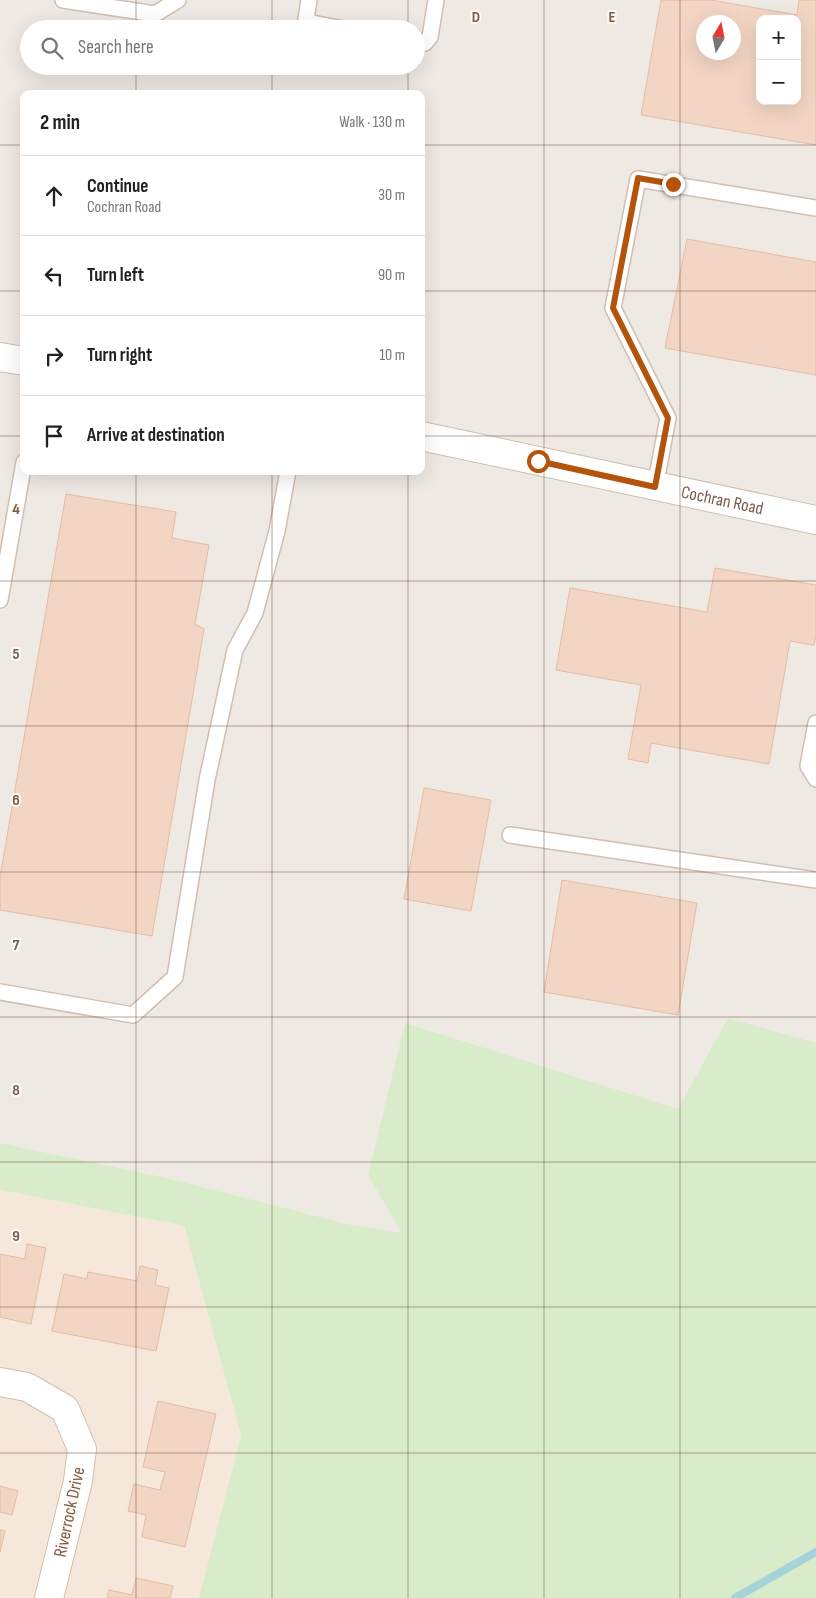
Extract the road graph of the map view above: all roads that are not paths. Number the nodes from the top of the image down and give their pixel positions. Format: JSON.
{"nodes":[{"id":1,"x":62,"y":0,"type":"edge"},
{"id":2,"x":178,"y":0,"type":"edge"},
{"id":3,"x":309,"y":0,"type":"edge"},
{"id":4,"x":436,"y":0,"type":"edge"},
{"id":5,"x":308,"y":20,"type":"edge"},
{"id":6,"x":425,"y":43,"type":"edge"},
{"id":7,"x":816,"y":208,"type":"edge"},
{"id":8,"x":0,"y":357,"type":"edge"},
{"id":9,"x":20,"y":360,"type":"edge"},
{"id":10,"x":425,"y":437,"type":"edge"},
{"id":11,"x":22,"y":475,"type":"edge"},
{"id":12,"x":287,"y":475,"type":"edge"},
{"id":13,"x":655,"y":487,"type":"junction"},
{"id":14,"x":816,"y":520,"type":"edge"},
{"id":15,"x":0,"y":600,"type":"edge"},
{"id":16,"x":816,"y":724,"type":"edge"},
{"id":17,"x":816,"y":779,"type":"edge"},
{"id":18,"x":510,"y":835,"type":"dead end"},
{"id":19,"x":816,"y":880,"type":"edge"},
{"id":20,"x":0,"y":992,"type":"edge"},
{"id":21,"x":0,"y":1382,"type":"edge"},
{"id":22,"x":49,"y":1598,"type":"edge"}],
"edges":[{"from":1,"to":2,"type":"lane"},
{"from":3,"to":5,"type":"lane"},
{"from":4,"to":6,"type":"lane"},
{"from":7,"to":13,"type":"lane"},
{"from":8,"to":9,"type":"street"},
{"from":10,"to":13,"type":"street","name":"Cochran Road"},
{"from":11,"to":15,"type":"lane"},
{"from":12,"to":20,"type":"lane"},
{"from":13,"to":14,"type":"street","name":"Cochran Road"},
{"from":16,"to":17,"type":"lane"},
{"from":18,"to":19,"type":"lane"},
{"from":21,"to":22,"type":"street","name":"Riverrock Drive"}]}
